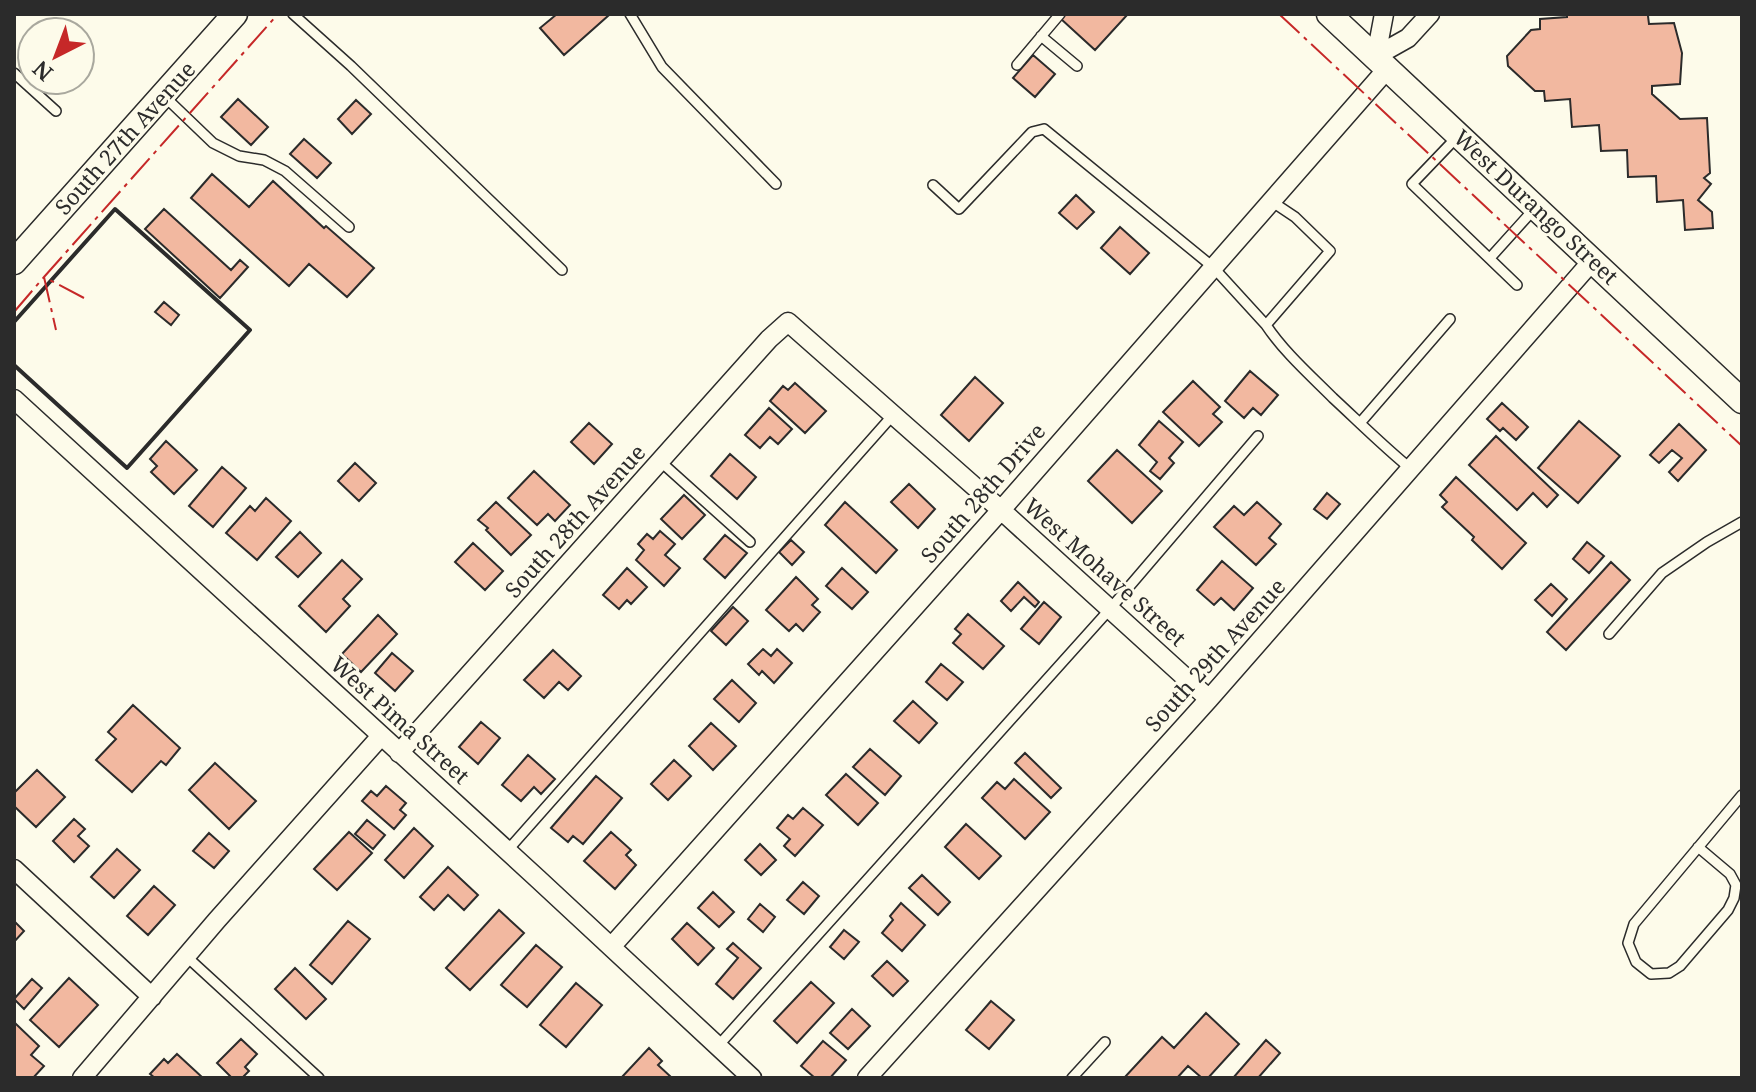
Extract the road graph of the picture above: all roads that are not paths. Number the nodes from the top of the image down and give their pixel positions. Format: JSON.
{"nodes":[{"id":1,"x":235,"y":14,"type":"edge"},
{"id":2,"x":293,"y":14,"type":"edge"},
{"id":3,"x":630,"y":14,"type":"edge"},
{"id":4,"x":1060,"y":14,"type":"edge"},
{"id":5,"x":1329,"y":14,"type":"edge"},
{"id":6,"x":1384,"y":14,"type":"edge"},
{"id":7,"x":1430,"y":14,"type":"edge"},
{"id":8,"x":1041,"y":36,"type":"junction"},
{"id":9,"x":1382,"y":62,"type":"junction"},
{"id":10,"x":1017,"y":65,"type":"dead end"},
{"id":11,"x":1077,"y":66,"type":"dead end"},
{"id":12,"x":14,"y":73,"type":"edge"},
{"id":13,"x":163,"y":95,"type":"junction"},
{"id":14,"x":56,"y":111,"type":"dead end"},
{"id":15,"x":1459,"y":134,"type":"junction"},
{"id":16,"x":776,"y":184,"type":"dead end"},
{"id":17,"x":933,"y":185,"type":"dead end"},
{"id":18,"x":1271,"y":201,"type":"junction"},
{"id":19,"x":1536,"y":207,"type":"junction"},
{"id":20,"x":349,"y":227,"type":"dead end"},
{"id":21,"x":1490,"y":258,"type":"junction"},
{"id":22,"x":1593,"y":260,"type":"junction"},
{"id":23,"x":14,"y":262,"type":"edge"},
{"id":24,"x":1213,"y":267,"type":"junction"},
{"id":25,"x":562,"y":270,"type":"dead end"},
{"id":26,"x":1517,"y":285,"type":"dead end"},
{"id":27,"x":1450,"y":319,"type":"dead end"},
{"id":28,"x":788,"y":322,"type":"joint"},
{"id":29,"x":1266,"y":325,"type":"junction"},
{"id":30,"x":14,"y":399,"type":"edge"},
{"id":31,"x":1742,"y":401,"type":"edge"},
{"id":32,"x":893,"y":415,"type":"junction"},
{"id":33,"x":1360,"y":423,"type":"junction"},
{"id":34,"x":1258,"y":436,"type":"dead end"},
{"id":35,"x":661,"y":462,"type":"junction"},
{"id":36,"x":1411,"y":469,"type":"junction"},
{"id":37,"x":1001,"y":510,"type":"junction"},
{"id":38,"x":1742,"y":522,"type":"edge"},
{"id":39,"x":750,"y":542,"type":"dead end"},
{"id":40,"x":1110,"y":609,"type":"junction"},
{"id":41,"x":1609,"y":634,"type":"dead end"},
{"id":42,"x":1209,"y":699,"type":"junction"},
{"id":43,"x":381,"y":736,"type":"junction"},
{"id":44,"x":399,"y":753,"type":"junction"},
{"id":45,"x":1742,"y":795,"type":"edge"},
{"id":46,"x":1698,"y":847,"type":"junction"},
{"id":47,"x":507,"y":851,"type":"junction"},
{"id":48,"x":14,"y":869,"type":"edge"},
{"id":49,"x":611,"y":947,"type":"junction"},
{"id":50,"x":186,"y":956,"type":"junction"},
{"id":51,"x":152,"y":997,"type":"junction"},
{"id":52,"x":1105,"y":1042,"type":"dead end"},
{"id":53,"x":718,"y":1046,"type":"junction"},
{"id":54,"x":82,"y":1078,"type":"edge"},
{"id":55,"x":319,"y":1078,"type":"edge"},
{"id":56,"x":752,"y":1078,"type":"edge"},
{"id":57,"x":867,"y":1078,"type":"edge"},
{"id":58,"x":1072,"y":1078,"type":"edge"}],
"edges":[{"from":1,"to":13,"type":"street","name":"South 27th Avenue"},
{"from":2,"to":25,"type":"lane"},
{"from":3,"to":16,"type":"lane"},
{"from":4,"to":8,"type":"lane"},
{"from":5,"to":9,"type":"street","name":"West Durango Street"},
{"from":6,"to":9,"type":"street"},
{"from":7,"to":9,"type":"street"},
{"from":8,"to":10,"type":"lane"},
{"from":8,"to":11,"type":"lane"},
{"from":9,"to":15,"type":"street","name":"West Durango Street"},
{"from":9,"to":18,"type":"street","name":"South 28th Drive"},
{"from":12,"to":14,"type":"lane"},
{"from":13,"to":20,"type":"lane"},
{"from":13,"to":23,"type":"street","name":"South 27th Avenue"},
{"from":15,"to":19,"type":"street","name":"West Durango Street"},
{"from":15,"to":21,"type":"lane"},
{"from":17,"to":24,"type":"lane"},
{"from":18,"to":24,"type":"street","name":"South 28th Drive"},
{"from":18,"to":29,"type":"lane"},
{"from":19,"to":21,"type":"lane"},
{"from":19,"to":22,"type":"street","name":"West Durango Street"},
{"from":21,"to":26,"type":"lane"},
{"from":22,"to":31,"type":"street","name":"West Durango Street"},
{"from":22,"to":36,"type":"street","name":"South 29th Avenue"},
{"from":24,"to":29,"type":"lane"},
{"from":24,"to":37,"type":"street","name":"South 28th Drive"},
{"from":27,"to":33,"type":"lane"},
{"from":28,"to":32,"type":"street","name":"West Mohave Street"},
{"from":28,"to":35,"type":"street","name":"South 28th Avenue"},
{"from":29,"to":33,"type":"lane"},
{"from":30,"to":43,"type":"street","name":"West Pima Street"},
{"from":32,"to":37,"type":"street","name":"West Mohave Street"},
{"from":32,"to":47,"type":"lane"},
{"from":33,"to":36,"type":"lane"},
{"from":34,"to":40,"type":"lane"},
{"from":35,"to":39,"type":"lane"},
{"from":35,"to":44,"type":"street","name":"South 28th Avenue"},
{"from":36,"to":42,"type":"street","name":"South 29th Avenue"},
{"from":37,"to":40,"type":"street","name":"West Mohave Street"},
{"from":37,"to":49,"type":"street","name":"South 28th Drive"},
{"from":38,"to":41,"type":"lane"},
{"from":40,"to":42,"type":"street","name":"West Mohave Street"},
{"from":40,"to":53,"type":"lane"},
{"from":42,"to":57,"type":"street","name":"South 29th Avenue"},
{"from":43,"to":44,"type":"street","name":"West Pima Street"},
{"from":43,"to":50,"type":"street"},
{"from":44,"to":47,"type":"street","name":"West Pima Street"},
{"from":45,"to":46,"type":"lane"},
{"from":46,"to":46,"type":"lane"},
{"from":47,"to":49,"type":"street","name":"West Pima Street"},
{"from":48,"to":51,"type":"street"},
{"from":49,"to":53,"type":"street","name":"West Pima Street"},
{"from":50,"to":51,"type":"street"},
{"from":50,"to":55,"type":"lane"},
{"from":51,"to":54,"type":"street"},
{"from":52,"to":58,"type":"lane"},
{"from":53,"to":56,"type":"street","name":"West Pima Street"}]}
